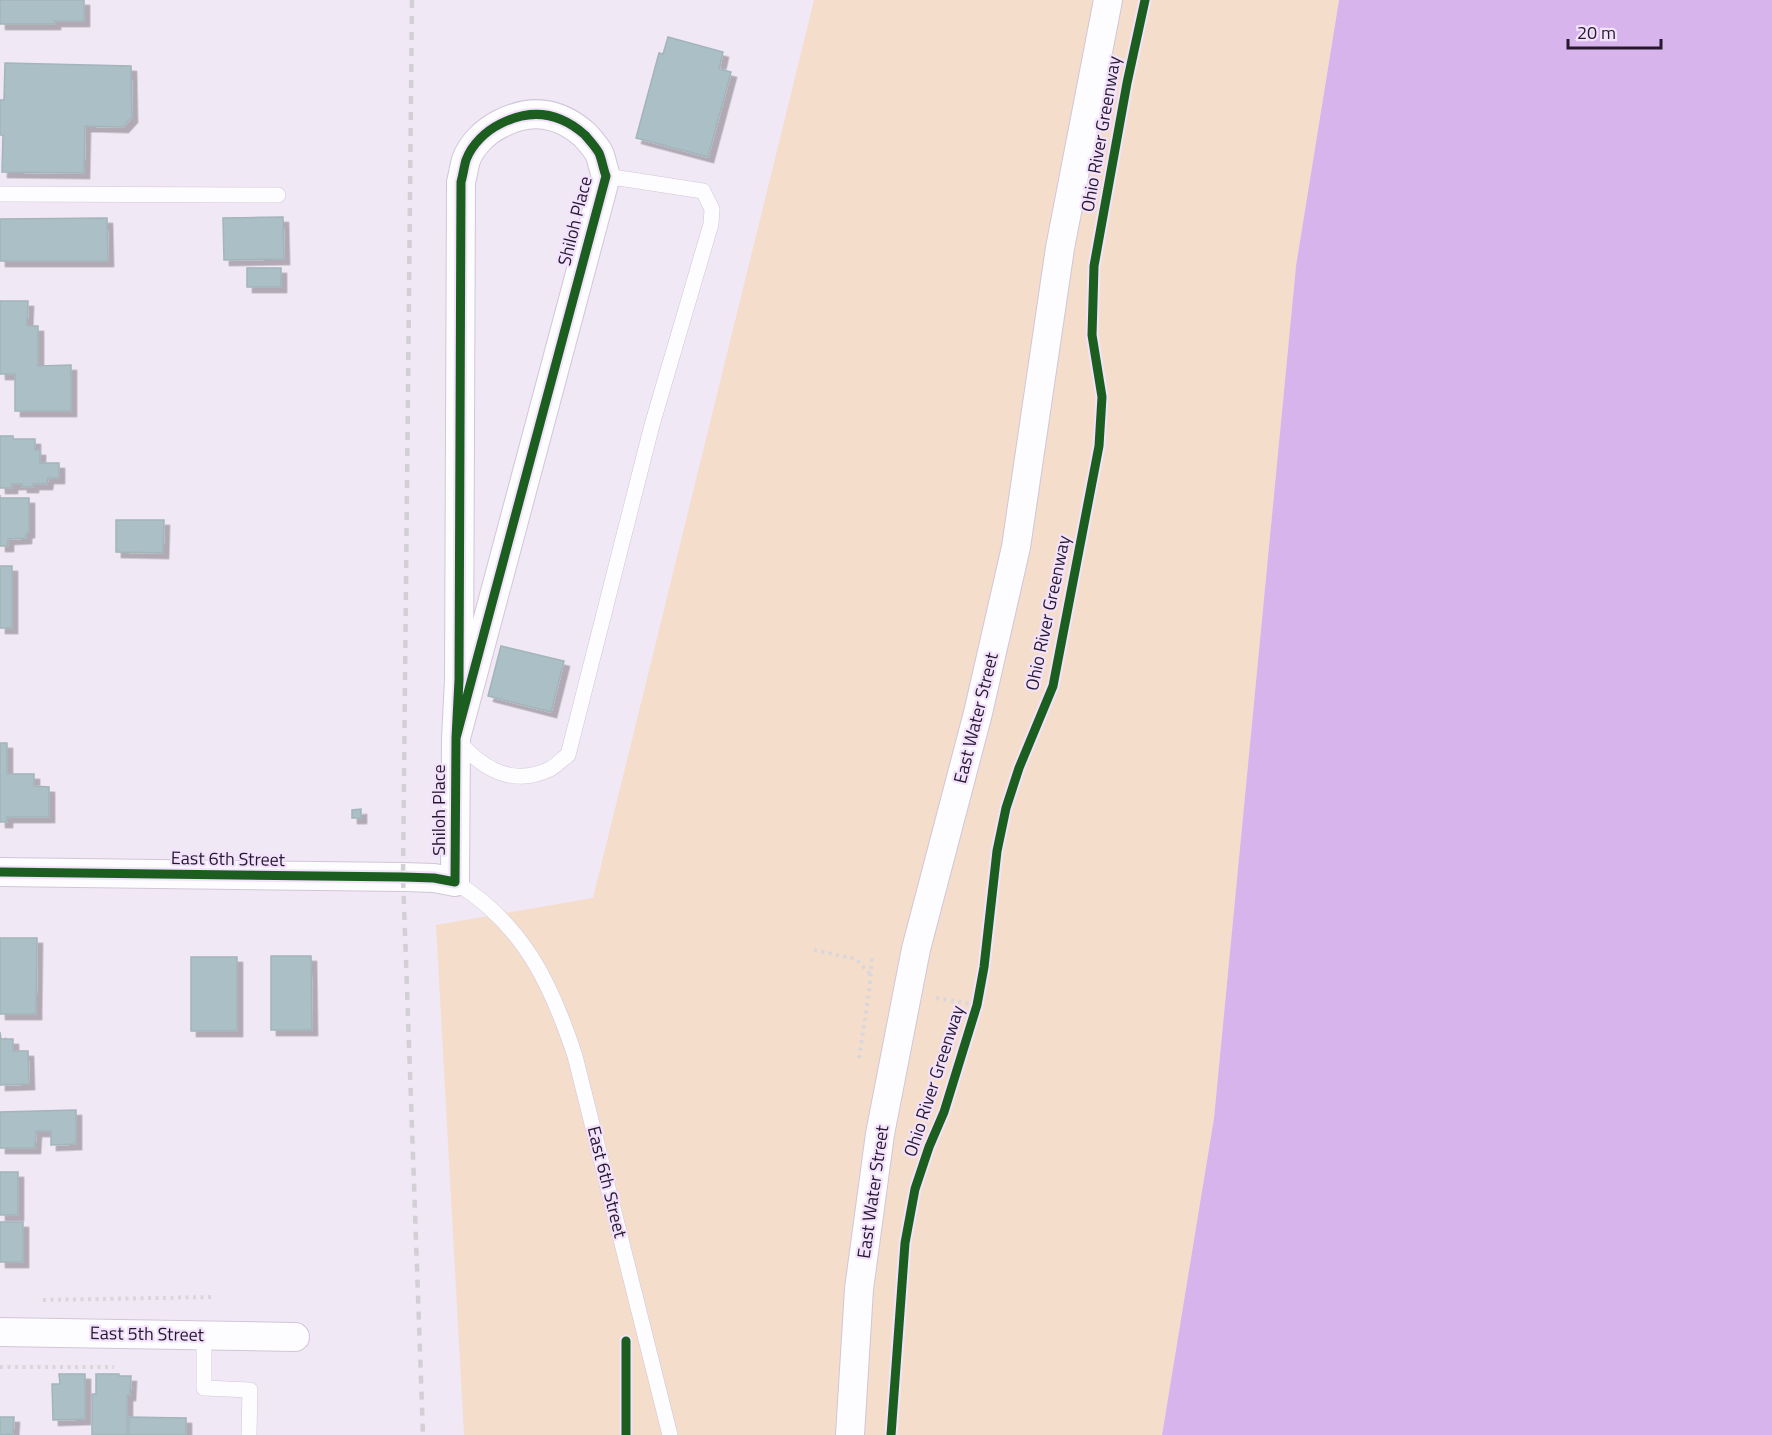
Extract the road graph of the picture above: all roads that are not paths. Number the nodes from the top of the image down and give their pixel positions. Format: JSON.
{"nodes":[{"id":1,"x":1108,"y":0,"type":"edge"},
{"id":2,"x":606,"y":176,"type":"junction"},
{"id":3,"x":0,"y":194,"type":"edge"},
{"id":4,"x":278,"y":195,"type":"dead end"},
{"id":5,"x":456,"y":738,"type":"junction"},
{"id":6,"x":0,"y":872,"type":"edge"},
{"id":7,"x":455,"y":882,"type":"junction"},
{"id":8,"x":0,"y":1332,"type":"edge"},
{"id":9,"x":204,"y":1334,"type":"junction"},
{"id":10,"x":295,"y":1336,"type":"dead end"},
{"id":11,"x":249,"y":1435,"type":"edge"},
{"id":12,"x":670,"y":1435,"type":"edge"},
{"id":13,"x":850,"y":1435,"type":"edge"}],
"edges":[{"from":1,"to":13,"type":"street","name":"East Water Street"},
{"from":2,"to":5,"type":"street","name":"Shiloh Place"},
{"from":2,"to":5,"type":"street","name":"Shiloh Place"},
{"from":2,"to":5,"type":"lane"},
{"from":3,"to":4,"type":"lane"},
{"from":5,"to":7,"type":"street","name":"Shiloh Place"},
{"from":6,"to":7,"type":"street","name":"East 6th Street"},
{"from":7,"to":12,"type":"lane","name":"East 6th Street"},
{"from":8,"to":9,"type":"street","name":"East 5th Street"},
{"from":9,"to":10,"type":"street","name":"East 5th Street"},
{"from":9,"to":11,"type":"lane"}]}
